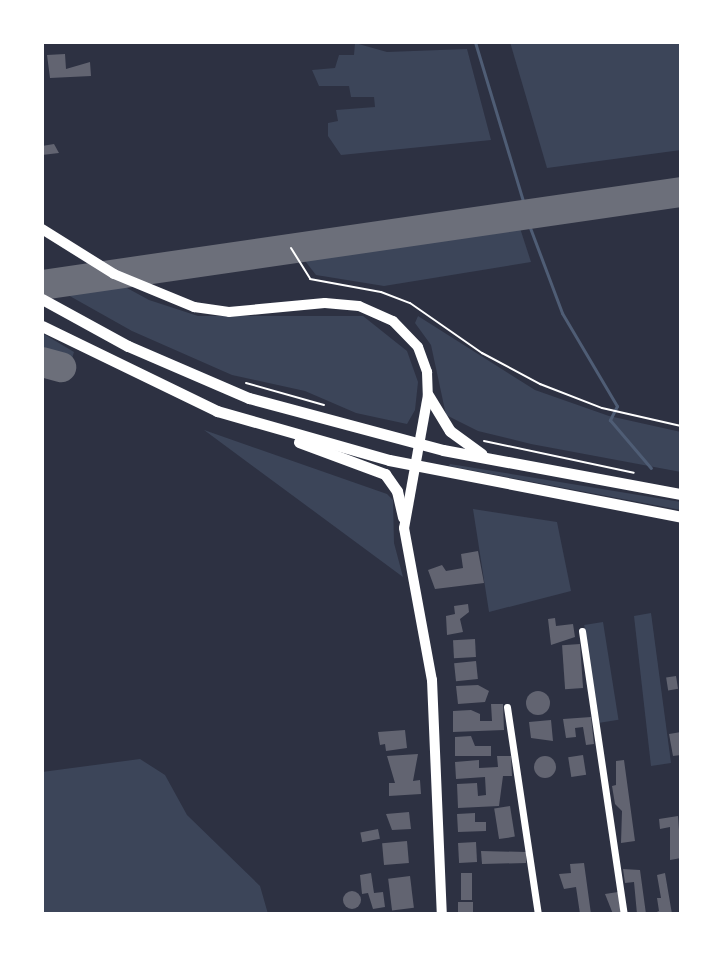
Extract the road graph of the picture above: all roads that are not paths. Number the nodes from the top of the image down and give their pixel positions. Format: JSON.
{"nodes":[{"id":1,"x":42,"y":229,"type":"edge"},
{"id":2,"x":42,"y":299,"type":"edge"},
{"id":3,"x":42,"y":326,"type":"edge"},
{"id":4,"x":428,"y":395,"type":"junction"},
{"id":5,"x":263,"y":424,"type":"junction"},
{"id":6,"x":418,"y":444,"type":"junction"},
{"id":7,"x":490,"y":458,"type":"junction"},
{"id":8,"x":414,"y":465,"type":"junction"},
{"id":9,"x":681,"y":494,"type":"edge"},
{"id":10,"x":403,"y":517,"type":"junction"},
{"id":11,"x":681,"y":517,"type":"edge"},
{"id":12,"x":582,"y":631,"type":"dead end"},
{"id":13,"x":507,"y":707,"type":"dead end"},
{"id":14,"x":442,"y":914,"type":"edge"},
{"id":15,"x":538,"y":914,"type":"edge"},
{"id":16,"x":624,"y":914,"type":"edge"}],
"edges":[{"from":1,"to":4,"type":"main road"},
{"from":2,"to":6,"type":"main road"},
{"from":3,"to":5,"type":"main road"},
{"from":4,"to":6,"type":"main road"},
{"from":4,"to":7,"type":"main road"},
{"from":5,"to":8,"type":"main road"},
{"from":5,"to":10,"type":"main road"},
{"from":6,"to":7,"type":"main road"},
{"from":6,"to":8,"type":"main road"},
{"from":7,"to":9,"type":"main road"},
{"from":8,"to":10,"type":"main road"},
{"from":8,"to":11,"type":"main road"},
{"from":10,"to":14,"type":"main road"},
{"from":12,"to":16,"type":"street"},
{"from":13,"to":15,"type":"street"}]}
